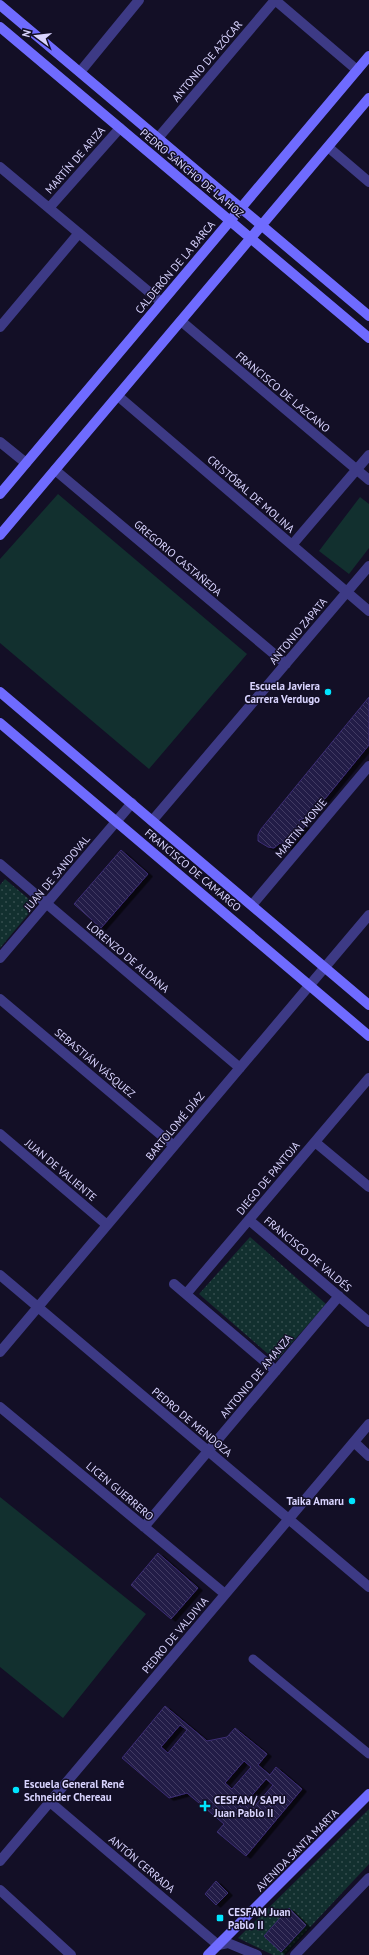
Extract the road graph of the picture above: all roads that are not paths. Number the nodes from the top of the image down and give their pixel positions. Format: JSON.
{"nodes":[{"id":1,"x":140,"y":0,"type":"edge"},
{"id":2,"x":275,"y":0,"type":"edge"},
{"id":3,"x":0,"y":5,"type":"edge"},
{"id":4,"x":0,"y":27,"type":"edge"},
{"id":5,"x":369,"y":56,"type":"edge"},
{"id":6,"x":358,"y":70,"type":"junction"},
{"id":7,"x":80,"y":72,"type":"junction"},
{"id":8,"x":369,"y":98,"type":"edge"},
{"id":9,"x":120,"y":128,"type":"junction"},
{"id":10,"x":158,"y":138,"type":"junction"},
{"id":11,"x":328,"y":147,"type":"junction"},
{"id":12,"x":0,"y":167,"type":"edge"},
{"id":13,"x":369,"y":182,"type":"edge"},
{"id":14,"x":49,"y":208,"type":"junction"},
{"id":15,"x":241,"y":208,"type":"junction"},
{"id":16,"x":230,"y":221,"type":"junction"},
{"id":17,"x":262,"y":226,"type":"junction"},
{"id":18,"x":79,"y":233,"type":"junction"},
{"id":19,"x":251,"y":238,"type":"junction"},
{"id":20,"x":162,"y":302,"type":"junction"},
{"id":21,"x":369,"y":316,"type":"edge"},
{"id":22,"x":181,"y":321,"type":"junction"},
{"id":23,"x":0,"y":327,"type":"edge"},
{"id":24,"x":369,"y":338,"type":"edge"},
{"id":25,"x":118,"y":396,"type":"junction"},
{"id":26,"x":0,"y":442,"type":"edge"},
{"id":27,"x":369,"y":455,"type":"edge"},
{"id":28,"x":26,"y":463,"type":"junction"},
{"id":29,"x":55,"y":470,"type":"junction"},
{"id":30,"x":356,"y":470,"type":"junction"},
{"id":31,"x":369,"y":480,"type":"edge"},
{"id":32,"x":0,"y":494,"type":"edge"},
{"id":33,"x":0,"y":535,"type":"edge"},
{"id":34,"x":292,"y":545,"type":"junction"},
{"id":35,"x":369,"y":566,"type":"edge"},
{"id":36,"x":347,"y":592,"type":"junction"},
{"id":37,"x":369,"y":611,"type":"edge"},
{"id":38,"x":286,"y":664,"type":"junction"},
{"id":39,"x":0,"y":692,"type":"edge"},
{"id":40,"x":0,"y":723,"type":"edge"},
{"id":41,"x":369,"y":766,"type":"edge"},
{"id":42,"x":132,"y":803,"type":"junction"},
{"id":43,"x":116,"y":821,"type":"junction"},
{"id":44,"x":152,"y":821,"type":"junction"},
{"id":45,"x":0,"y":864,"type":"edge"},
{"id":46,"x":46,"y":904,"type":"junction"},
{"id":47,"x":252,"y":905,"type":"junction"},
{"id":48,"x":369,"y":916,"type":"edge"},
{"id":49,"x":0,"y":958,"type":"edge"},
{"id":50,"x":326,"y":967,"type":"junction"},
{"id":51,"x":310,"y":985,"type":"junction"},
{"id":52,"x":0,"y":999,"type":"edge"},
{"id":53,"x":369,"y":1005,"type":"edge"},
{"id":54,"x":369,"y":1036,"type":"edge"},
{"id":55,"x":240,"y":1068,"type":"junction"},
{"id":56,"x":369,"y":1078,"type":"edge"},
{"id":57,"x":0,"y":1134,"type":"edge"},
{"id":58,"x":315,"y":1142,"type":"junction"},
{"id":59,"x":174,"y":1146,"type":"junction"},
{"id":60,"x":369,"y":1187,"type":"edge"},
{"id":61,"x":249,"y":1220,"type":"junction"},
{"id":62,"x":108,"y":1225,"type":"junction"},
{"id":63,"x":0,"y":1275,"type":"edge"},
{"id":64,"x":174,"y":1284,"type":"dead end"},
{"id":65,"x":186,"y":1294,"type":"junction"},
{"id":66,"x":339,"y":1296,"type":"junction"},
{"id":67,"x":38,"y":1307,"type":"junction"},
{"id":68,"x":369,"y":1322,"type":"edge"},
{"id":69,"x":0,"y":1352,"type":"edge"},
{"id":70,"x":276,"y":1371,"type":"junction"},
{"id":71,"x":0,"y":1406,"type":"edge"},
{"id":72,"x":369,"y":1424,"type":"edge"},
{"id":73,"x":354,"y":1442,"type":"junction"},
{"id":74,"x":208,"y":1451,"type":"junction"},
{"id":75,"x":369,"y":1456,"type":"edge"},
{"id":76,"x":289,"y":1519,"type":"junction"},
{"id":77,"x":144,"y":1526,"type":"junction"},
{"id":78,"x":369,"y":1587,"type":"edge"},
{"id":79,"x":225,"y":1594,"type":"junction"},
{"id":80,"x":253,"y":1659,"type":"dead end"},
{"id":81,"x":369,"y":1754,"type":"edge"},
{"id":82,"x":369,"y":1794,"type":"edge"},
{"id":83,"x":50,"y":1802,"type":"junction"},
{"id":84,"x":0,"y":1861,"type":"edge"},
{"id":85,"x":369,"y":1878,"type":"edge"},
{"id":86,"x":0,"y":1890,"type":"edge"},
{"id":87,"x":218,"y":1945,"type":"junction"},
{"id":88,"x":71,"y":1955,"type":"edge"},
{"id":89,"x":208,"y":1955,"type":"edge"},
{"id":90,"x":257,"y":1955,"type":"edge"},
{"id":91,"x":295,"y":1955,"type":"edge"}],
"edges":[{"from":1,"to":7,"type":"street"},
{"from":2,"to":6,"type":"street"},
{"from":2,"to":10,"type":"street","name":"ANTONIO DE AZÓCAR"},
{"from":3,"to":7,"type":"street","name":"PEDRO SANCHO DE LA HOZ"},
{"from":4,"to":9,"type":"street","name":"PEDRO SANCHO DE LA HOZ"},
{"from":5,"to":6,"type":"street","name":"CALDERÓN DE LA BARCA"},
{"from":6,"to":15,"type":"street","name":"CALDERÓN DE LA BARCA"},
{"from":7,"to":10,"type":"street","name":"PEDRO SANCHO DE LA HOZ"},
{"from":8,"to":11,"type":"street"},
{"from":9,"to":14,"type":"street","name":"MARTÍN DE ARIZA"},
{"from":9,"to":16,"type":"street","name":"PEDRO SANCHO DE LA HOZ"},
{"from":10,"to":15,"type":"street","name":"PEDRO SANCHO DE LA HOZ"},
{"from":11,"to":13,"type":"street"},
{"from":11,"to":17,"type":"street"},
{"from":12,"to":14,"type":"street"},
{"from":14,"to":18,"type":"street"},
{"from":15,"to":16,"type":"street","name":"CALDERÓN DE LA BARCA"},
{"from":15,"to":17,"type":"street","name":"PEDRO SANCHO DE LA HOZ"},
{"from":16,"to":19,"type":"street","name":"PEDRO SANCHO DE LA HOZ"},
{"from":16,"to":20,"type":"street","name":"CALDERÓN DE LA BARCA"},
{"from":17,"to":19,"type":"street"},
{"from":17,"to":21,"type":"street","name":"PEDRO SANCHO DE LA HOZ"},
{"from":18,"to":20,"type":"street"},
{"from":18,"to":23,"type":"street"},
{"from":19,"to":22,"type":"street"},
{"from":19,"to":24,"type":"street","name":"PEDRO SANCHO DE LA HOZ"},
{"from":20,"to":28,"type":"street","name":"CALDERÓN DE LA BARCA"},
{"from":22,"to":25,"type":"street"},
{"from":22,"to":30,"type":"street","name":"FRANCISCO DE LAZCANO"},
{"from":25,"to":29,"type":"street"},
{"from":25,"to":34,"type":"street","name":"CRISTÓBAL DE MOLINA"},
{"from":26,"to":28,"type":"street"},
{"from":27,"to":30,"type":"street"},
{"from":28,"to":32,"type":"street","name":"CALDERÓN DE LA BARCA"},
{"from":29,"to":33,"type":"street"},
{"from":29,"to":38,"type":"street","name":"GREGORIO CASTAÑEDA"},
{"from":30,"to":31,"type":"street","name":"FRANCISCO DE LAZCANO"},
{"from":30,"to":34,"type":"street"},
{"from":34,"to":36,"type":"street","name":"CRISTÓBAL DE MOLINA"},
{"from":35,"to":36,"type":"street","name":"ANTONIO ZAPATA"},
{"from":36,"to":37,"type":"street","name":"CRISTÓBAL DE MOLINA"},
{"from":36,"to":38,"type":"street","name":"ANTONIO ZAPATA"},
{"from":38,"to":44,"type":"street","name":"ANTONIO ZAPATA"},
{"from":39,"to":42,"type":"street","name":"FRANCISCO DE CAMARGO"},
{"from":40,"to":43,"type":"street","name":"FRANCISCO DE CAMARGO"},
{"from":41,"to":47,"type":"street","name":"MARTIN MONJE"},
{"from":42,"to":43,"type":"street","name":"JUAN DE SANDOVAL"},
{"from":42,"to":44,"type":"street","name":"FRANCISCO DE CAMARGO"},
{"from":43,"to":46,"type":"street","name":"JUAN DE SANDOVAL"},
{"from":43,"to":51,"type":"street","name":"FRANCISCO DE CAMARGO"},
{"from":44,"to":47,"type":"street","name":"FRANCISCO DE CAMARGO"},
{"from":45,"to":46,"type":"street","name":"LORENZO DE ALDANA"},
{"from":46,"to":49,"type":"street","name":"JUAN DE SANDOVAL"},
{"from":46,"to":55,"type":"street","name":"LORENZO DE ALDANA"},
{"from":47,"to":50,"type":"street","name":"FRANCISCO DE CAMARGO"},
{"from":48,"to":50,"type":"street","name":"BARTOLOMÉ DÍAZ"},
{"from":50,"to":51,"type":"street","name":"BARTOLOMÉ DÍAZ"},
{"from":50,"to":53,"type":"street","name":"FRANCISCO DE CAMARGO"},
{"from":51,"to":54,"type":"street","name":"FRANCISCO DE CAMARGO"},
{"from":51,"to":55,"type":"street","name":"BARTOLOMÉ DÍAZ"},
{"from":52,"to":59,"type":"street","name":"SEBASTIÁN VÁSQUEZ"},
{"from":55,"to":59,"type":"street","name":"BARTOLOMÉ DÍAZ"},
{"from":56,"to":58,"type":"street","name":"DIEGO DE PANTOJA"},
{"from":57,"to":62,"type":"street","name":"JUAN DE VALIENTE"},
{"from":58,"to":60,"type":"street"},
{"from":58,"to":61,"type":"street","name":"DIEGO DE PANTOJA"},
{"from":59,"to":62,"type":"street","name":"BARTOLOMÉ DÍAZ"},
{"from":61,"to":65,"type":"street","name":"DIEGO DE PANTOJA"},
{"from":61,"to":66,"type":"street","name":"FRANCISCO DE VALDÉS"},
{"from":62,"to":67,"type":"street","name":"BARTOLOMÉ DÍAZ"},
{"from":63,"to":67,"type":"street","name":"PEDRO DE MENDOZA"},
{"from":64,"to":65,"type":"street"},
{"from":65,"to":70,"type":"street"},
{"from":66,"to":68,"type":"street","name":"FRANCISCO DE VALDÉS"},
{"from":66,"to":70,"type":"street","name":"ANTONIO DE AMANZA"},
{"from":67,"to":69,"type":"street","name":"BARTOLOMÉ DÍAZ"},
{"from":67,"to":74,"type":"street","name":"PEDRO DE MENDOZA"},
{"from":70,"to":74,"type":"street","name":"ANTONIO DE AMANZA"},
{"from":71,"to":77,"type":"street","name":"LICEN GUERRERO"},
{"from":72,"to":73,"type":"street","name":"PEDRO DE VALDIVIA"},
{"from":73,"to":75,"type":"street"},
{"from":73,"to":76,"type":"street","name":"PEDRO DE VALDIVIA"},
{"from":74,"to":76,"type":"street","name":"PEDRO DE MENDOZA"},
{"from":74,"to":77,"type":"street","name":"ANTONIO DE AMANZA"},
{"from":76,"to":78,"type":"street","name":"PEDRO DE MENDOZA"},
{"from":76,"to":79,"type":"street","name":"PEDRO DE VALDIVIA"},
{"from":77,"to":79,"type":"street","name":"LICEN GUERRERO"},
{"from":79,"to":83,"type":"street","name":"PEDRO DE VALDIVIA"},
{"from":80,"to":81,"type":"lane"},
{"from":82,"to":87,"type":"street","name":"AVENIDA SANTA MARTA"},
{"from":83,"to":84,"type":"street","name":"PEDRO DE VALDIVIA"},
{"from":83,"to":87,"type":"street","name":"ANTÓN CERRADA"},
{"from":85,"to":91,"type":"street"},
{"from":86,"to":88,"type":"street"},
{"from":87,"to":89,"type":"street","name":"AVENIDA SANTA MARTA"},
{"from":87,"to":90,"type":"street"}]}
